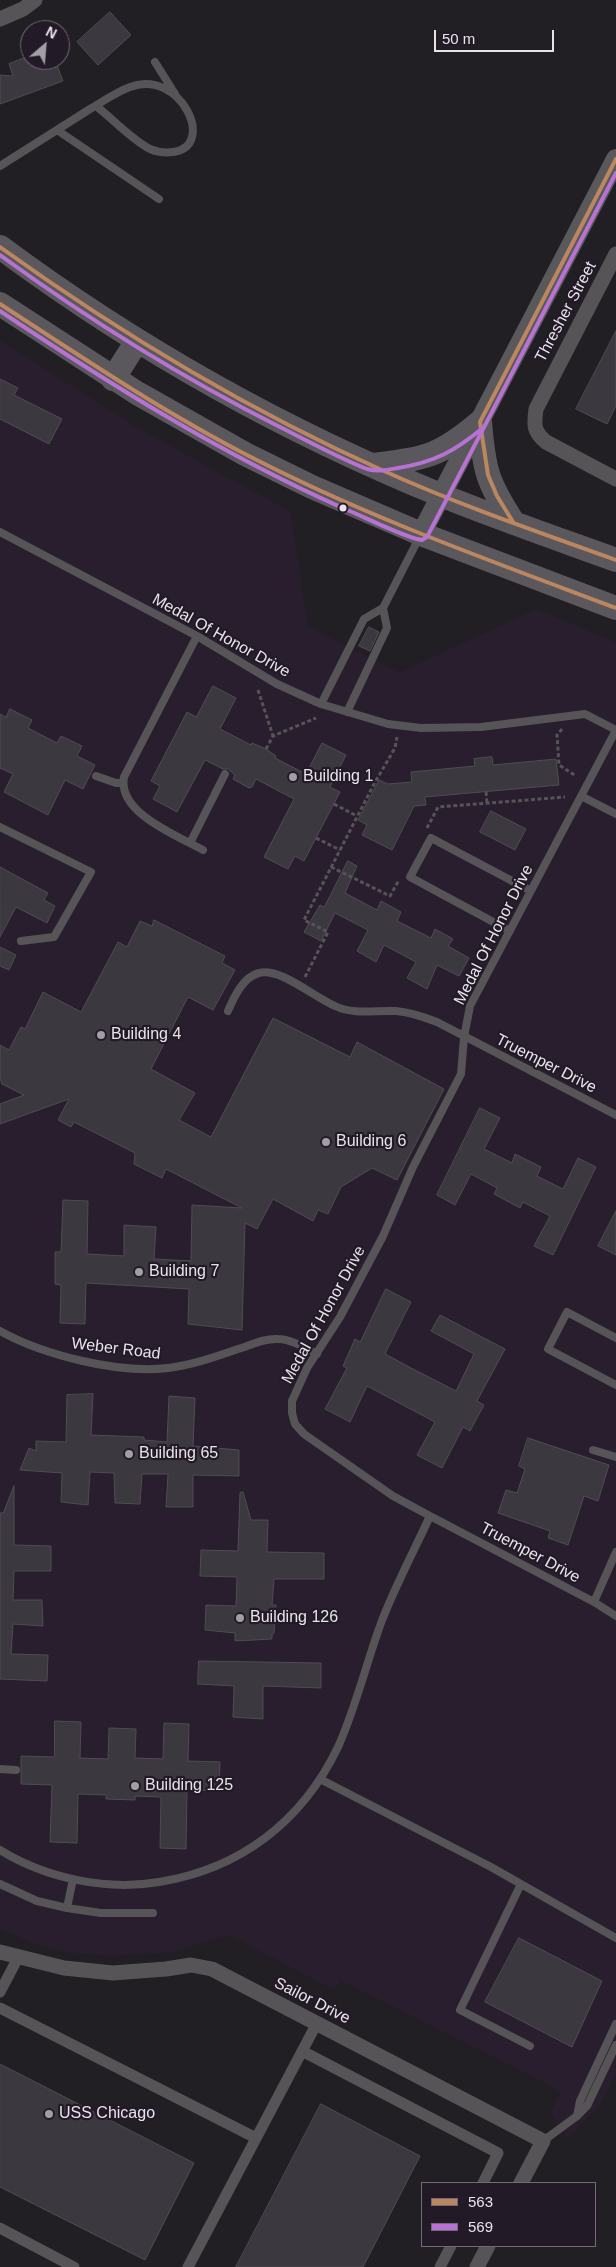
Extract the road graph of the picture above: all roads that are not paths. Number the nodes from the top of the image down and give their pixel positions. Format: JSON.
{"nodes":[{"id":1,"x":35,"y":0,"type":"edge"},
{"id":2,"x":0,"y":19,"type":"edge"},
{"id":3,"x":155,"y":62,"type":"dead end"},
{"id":4,"x":176,"y":94,"type":"junction"},
{"id":5,"x":96,"y":106,"type":"junction"},
{"id":6,"x":57,"y":130,"type":"junction"},
{"id":7,"x":616,"y":159,"type":"edge"},
{"id":8,"x":0,"y":166,"type":"edge"},
{"id":9,"x":159,"y":199,"type":"dead end"},
{"id":10,"x":0,"y":247,"type":"edge"},
{"id":11,"x":616,"y":254,"type":"edge"},
{"id":12,"x":0,"y":304,"type":"edge"},
{"id":13,"x":137,"y":341,"type":"junction"},
{"id":14,"x":113,"y":379,"type":"junction"},
{"id":15,"x":480,"y":422,"type":"junction"},
{"id":16,"x":374,"y":465,"type":"junction"},
{"id":17,"x":616,"y":479,"type":"edge"},
{"id":18,"x":442,"y":495,"type":"junction"},
{"id":19,"x":513,"y":522,"type":"junction"},
{"id":20,"x":0,"y":532,"type":"edge"},
{"id":21,"x":421,"y":534,"type":"junction"},
{"id":22,"x":616,"y":560,"type":"edge"},
{"id":23,"x":383,"y":608,"type":"junction"},
{"id":24,"x":616,"y":608,"type":"edge"},
{"id":25,"x":198,"y":636,"type":"junction"},
{"id":26,"x":321,"y":704,"type":"junction"},
{"id":27,"x":347,"y":712,"type":"junction"},
{"id":28,"x":616,"y":730,"type":"edge"},
{"id":29,"x":225,"y":774,"type":"dead end"},
{"id":30,"x":96,"y":776,"type":"dead end"},
{"id":31,"x":122,"y":783,"type":"junction"},
{"id":32,"x":581,"y":796,"type":"junction"},
{"id":33,"x":616,"y":814,"type":"edge"},
{"id":34,"x":0,"y":827,"type":"edge"},
{"id":35,"x":190,"y":843,"type":"junction"},
{"id":36,"x":203,"y":850,"type":"dead end"},
{"id":37,"x":531,"y":891,"type":"junction"},
{"id":38,"x":510,"y":931,"type":"junction"},
{"id":39,"x":21,"y":941,"type":"dead end"},
{"id":40,"x":228,"y":1011,"type":"dead end"},
{"id":41,"x":464,"y":1037,"type":"junction"},
{"id":42,"x":616,"y":1115,"type":"edge"},
{"id":43,"x":0,"y":1331,"type":"edge"},
{"id":44,"x":616,"y":1338,"type":"edge"},
{"id":45,"x":317,"y":1354,"type":"junction"},
{"id":46,"x":616,"y":1385,"type":"edge"},
{"id":47,"x":593,"y":1450,"type":"dead end"},
{"id":48,"x":616,"y":1457,"type":"edge"},
{"id":49,"x":430,"y":1516,"type":"junction"},
{"id":50,"x":616,"y":1552,"type":"edge"},
{"id":51,"x":594,"y":1602,"type":"junction"},
{"id":52,"x":616,"y":1616,"type":"edge"},
{"id":53,"x":0,"y":1769,"type":"edge"},
{"id":54,"x":16,"y":1770,"type":"dead end"},
{"id":55,"x":320,"y":1779,"type":"junction"},
{"id":56,"x":0,"y":1850,"type":"edge"},
{"id":57,"x":74,"y":1879,"type":"junction"},
{"id":58,"x":0,"y":1884,"type":"edge"},
{"id":59,"x":521,"y":1884,"type":"junction"},
{"id":60,"x":67,"y":1908,"type":"junction"},
{"id":61,"x":153,"y":1913,"type":"dead end"},
{"id":62,"x":616,"y":1938,"type":"edge"},
{"id":63,"x":0,"y":1952,"type":"edge"},
{"id":64,"x":19,"y":1956,"type":"junction"},
{"id":65,"x":0,"y":1992,"type":"edge"},
{"id":66,"x":0,"y":2008,"type":"edge"},
{"id":67,"x":317,"y":2023,"type":"junction"},
{"id":68,"x":616,"y":2024,"type":"edge"},
{"id":69,"x":616,"y":2045,"type":"edge"},
{"id":70,"x":530,"y":2046,"type":"dead end"},
{"id":71,"x":302,"y":2051,"type":"junction"},
{"id":72,"x":577,"y":2116,"type":"junction"},
{"id":73,"x":256,"y":2138,"type":"junction"},
{"id":74,"x":543,"y":2141,"type":"junction"},
{"id":75,"x":484,"y":2182,"type":"edge"},
{"id":76,"x":522,"y":2182,"type":"edge"},
{"id":77,"x":0,"y":2228,"type":"edge"},
{"id":78,"x":450,"y":2247,"type":"edge"},
{"id":79,"x":487,"y":2247,"type":"edge"},
{"id":80,"x":74,"y":2267,"type":"edge"},
{"id":81,"x":188,"y":2267,"type":"edge"},
{"id":82,"x":440,"y":2267,"type":"edge"},
{"id":83,"x":477,"y":2267,"type":"edge"}],
"edges":[{"from":1,"to":2,"type":"street"},
{"from":3,"to":4,"type":"lane"},
{"from":4,"to":5,"type":"lane"},
{"from":4,"to":5,"type":"lane"},
{"from":5,"to":6,"type":"lane"},
{"from":6,"to":8,"type":"lane"},
{"from":6,"to":9,"type":"lane"},
{"from":7,"to":15,"type":"main road"},
{"from":10,"to":13,"type":"highway"},
{"from":11,"to":17,"type":"street","name":"Thresher Street"},
{"from":12,"to":14,"type":"highway"},
{"from":13,"to":14,"type":"highway"},
{"from":13,"to":16,"type":"highway"},
{"from":14,"to":21,"type":"highway"},
{"from":15,"to":16,"type":"highway"},
{"from":15,"to":18,"type":"main road"},
{"from":15,"to":19,"type":"highway"},
{"from":16,"to":18,"type":"highway"},
{"from":18,"to":19,"type":"highway"},
{"from":18,"to":21,"type":"main road"},
{"from":19,"to":22,"type":"highway"},
{"from":20,"to":25,"type":"lane","name":"Medal Of Honor Drive"},
{"from":21,"to":23,"type":"lane"},
{"from":21,"to":24,"type":"highway"},
{"from":23,"to":26,"type":"lane"},
{"from":23,"to":27,"type":"lane"},
{"from":25,"to":26,"type":"lane","name":"Medal Of Honor Drive"},
{"from":25,"to":31,"type":"lane"},
{"from":26,"to":27,"type":"lane","name":"Medal Of Honor Drive"},
{"from":27,"to":28,"type":"lane","name":"Medal Of Honor Drive"},
{"from":28,"to":32,"type":"lane","name":"Medal Of Honor Drive"},
{"from":29,"to":35,"type":"lane"},
{"from":30,"to":31,"type":"lane"},
{"from":31,"to":35,"type":"lane"},
{"from":32,"to":33,"type":"lane"},
{"from":32,"to":37,"type":"lane","name":"Medal Of Honor Drive"},
{"from":34,"to":39,"type":"lane"},
{"from":35,"to":36,"type":"lane"},
{"from":37,"to":38,"type":"lane","name":"Medal Of Honor Drive"},
{"from":37,"to":38,"type":"lane"},
{"from":38,"to":41,"type":"lane","name":"Medal Of Honor Drive"},
{"from":40,"to":41,"type":"lane","name":"Truemper Drive"},
{"from":41,"to":42,"type":"lane","name":"Truemper Drive"},
{"from":41,"to":45,"type":"lane","name":"Medal Of Honor Drive"},
{"from":43,"to":45,"type":"lane","name":"Weber Road"},
{"from":44,"to":46,"type":"lane"},
{"from":45,"to":49,"type":"lane","name":"Medal Of Honor Drive"},
{"from":47,"to":48,"type":"lane"},
{"from":49,"to":51,"type":"lane","name":"Truemper Drive"},
{"from":49,"to":55,"type":"lane"},
{"from":50,"to":51,"type":"lane"},
{"from":51,"to":52,"type":"lane","name":"Truemper Drive"},
{"from":53,"to":54,"type":"lane"},
{"from":55,"to":57,"type":"lane"},
{"from":55,"to":59,"type":"lane"},
{"from":56,"to":57,"type":"lane"},
{"from":57,"to":60,"type":"lane"},
{"from":58,"to":60,"type":"lane"},
{"from":59,"to":62,"type":"lane"},
{"from":59,"to":70,"type":"lane"},
{"from":60,"to":61,"type":"lane"},
{"from":63,"to":64,"type":"street","name":"Sailor Drive"},
{"from":64,"to":65,"type":"street"},
{"from":64,"to":67,"type":"street","name":"Sailor Drive"},
{"from":66,"to":73,"type":"street"},
{"from":67,"to":71,"type":"street"},
{"from":67,"to":74,"type":"street","name":"Sailor Drive"},
{"from":68,"to":72,"type":"lane"},
{"from":69,"to":72,"type":"lane"},
{"from":71,"to":73,"type":"street"},
{"from":71,"to":75,"type":"street"},
{"from":72,"to":74,"type":"lane"},
{"from":73,"to":81,"type":"street"},
{"from":74,"to":76,"type":"street"},
{"from":77,"to":80,"type":"street"},
{"from":78,"to":82,"type":"street"},
{"from":79,"to":83,"type":"street"}]}
